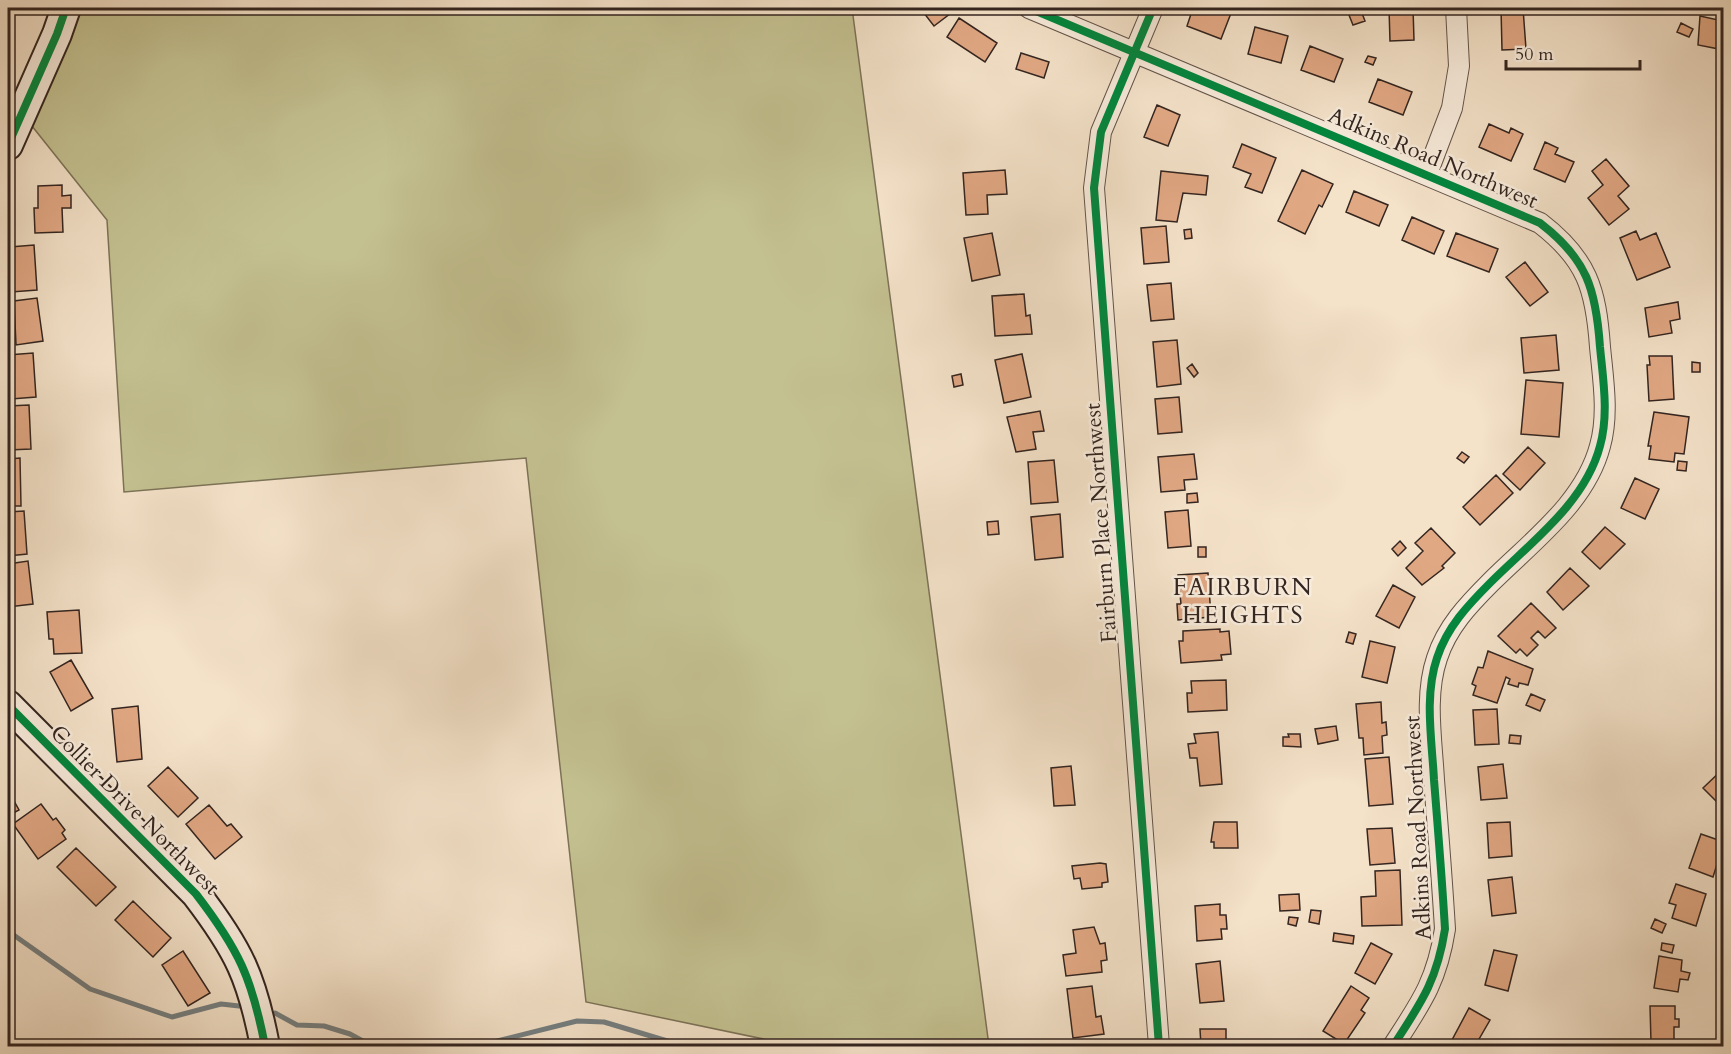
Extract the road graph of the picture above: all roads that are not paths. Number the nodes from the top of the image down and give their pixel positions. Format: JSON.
{"nodes":[{"id":1,"x":66,"y":8,"type":"edge"},
{"id":2,"x":1029,"y":8,"type":"edge"},
{"id":3,"x":1153,"y":8,"type":"edge"},
{"id":4,"x":1456,"y":8,"type":"edge"},
{"id":5,"x":1134,"y":52,"type":"junction"},
{"id":6,"x":13,"y":116,"type":"edge"},
{"id":7,"x":8,"y":145,"type":"edge"},
{"id":8,"x":1427,"y":174,"type":"junction"},
{"id":9,"x":8,"y":705,"type":"edge"},
{"id":10,"x":265,"y":1047,"type":"edge"},
{"id":11,"x":1159,"y":1047,"type":"edge"},
{"id":12,"x":1393,"y":1047,"type":"edge"}],
"edges":[{"from":1,"to":6,"type":"main road"},
{"from":2,"to":5,"type":"street","name":"Adkins Road Northwest"},
{"from":3,"to":5,"type":"street","name":"Fairburn Place Northwest"},
{"from":4,"to":8,"type":"street"},
{"from":5,"to":8,"type":"street","name":"Adkins Road Northwest"},
{"from":5,"to":11,"type":"street","name":"Fairburn Place Northwest"},
{"from":6,"to":7,"type":"main road"},
{"from":8,"to":12,"type":"street","name":"Adkins Road Northwest"},
{"from":9,"to":10,"type":"main road","name":"Collier Drive Northwest"}]}
